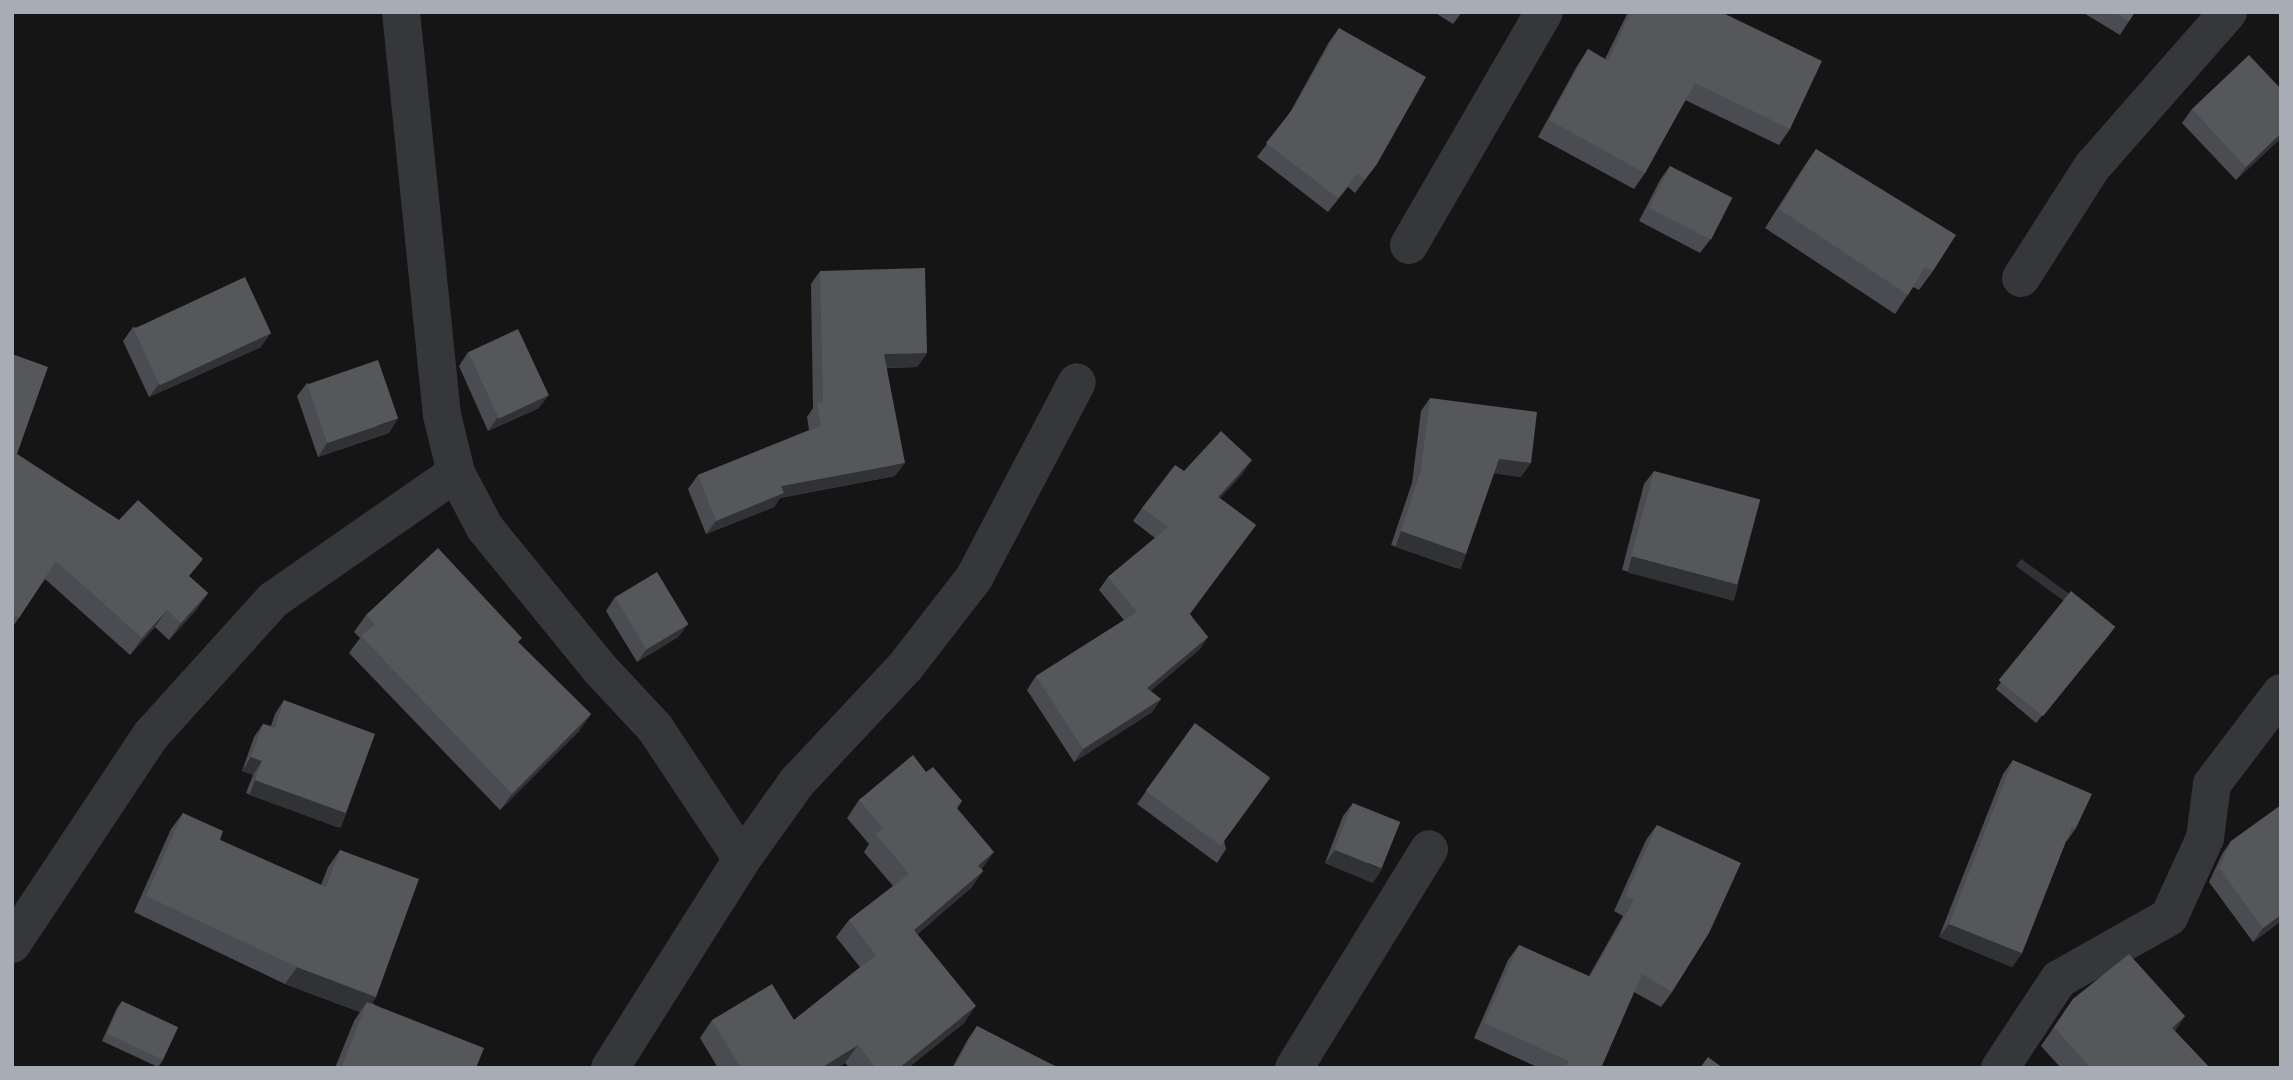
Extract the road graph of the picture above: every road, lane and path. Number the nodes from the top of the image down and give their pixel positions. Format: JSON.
{"nodes":[{"id":1,"x":401,"y":12,"type":"edge"},
{"id":2,"x":1544,"y":12,"type":"edge"},
{"id":3,"x":2228,"y":12,"type":"edge"},
{"id":4,"x":1409,"y":245,"type":"dead end"},
{"id":5,"x":2021,"y":278,"type":"dead end"},
{"id":6,"x":1077,"y":382,"type":"dead end"},
{"id":7,"x":456,"y":473,"type":"junction"},
{"id":8,"x":2281,"y":693,"type":"edge"},
{"id":9,"x":1429,"y":849,"type":"dead end"},
{"id":10,"x":742,"y":859,"type":"junction"},
{"id":11,"x":12,"y":944,"type":"edge"},
{"id":12,"x":610,"y":1068,"type":"edge"},
{"id":13,"x":1294,"y":1068,"type":"edge"},
{"id":14,"x":2000,"y":1068,"type":"edge"}],
"edges":[{"from":1,"to":7,"type":"street"},
{"from":2,"to":4,"type":"street"},
{"from":3,"to":5,"type":"street"},
{"from":6,"to":10,"type":"street"},
{"from":7,"to":10,"type":"street"},
{"from":7,"to":11,"type":"street"},
{"from":8,"to":14,"type":"street"},
{"from":9,"to":13,"type":"street"},
{"from":10,"to":12,"type":"street"}]}
